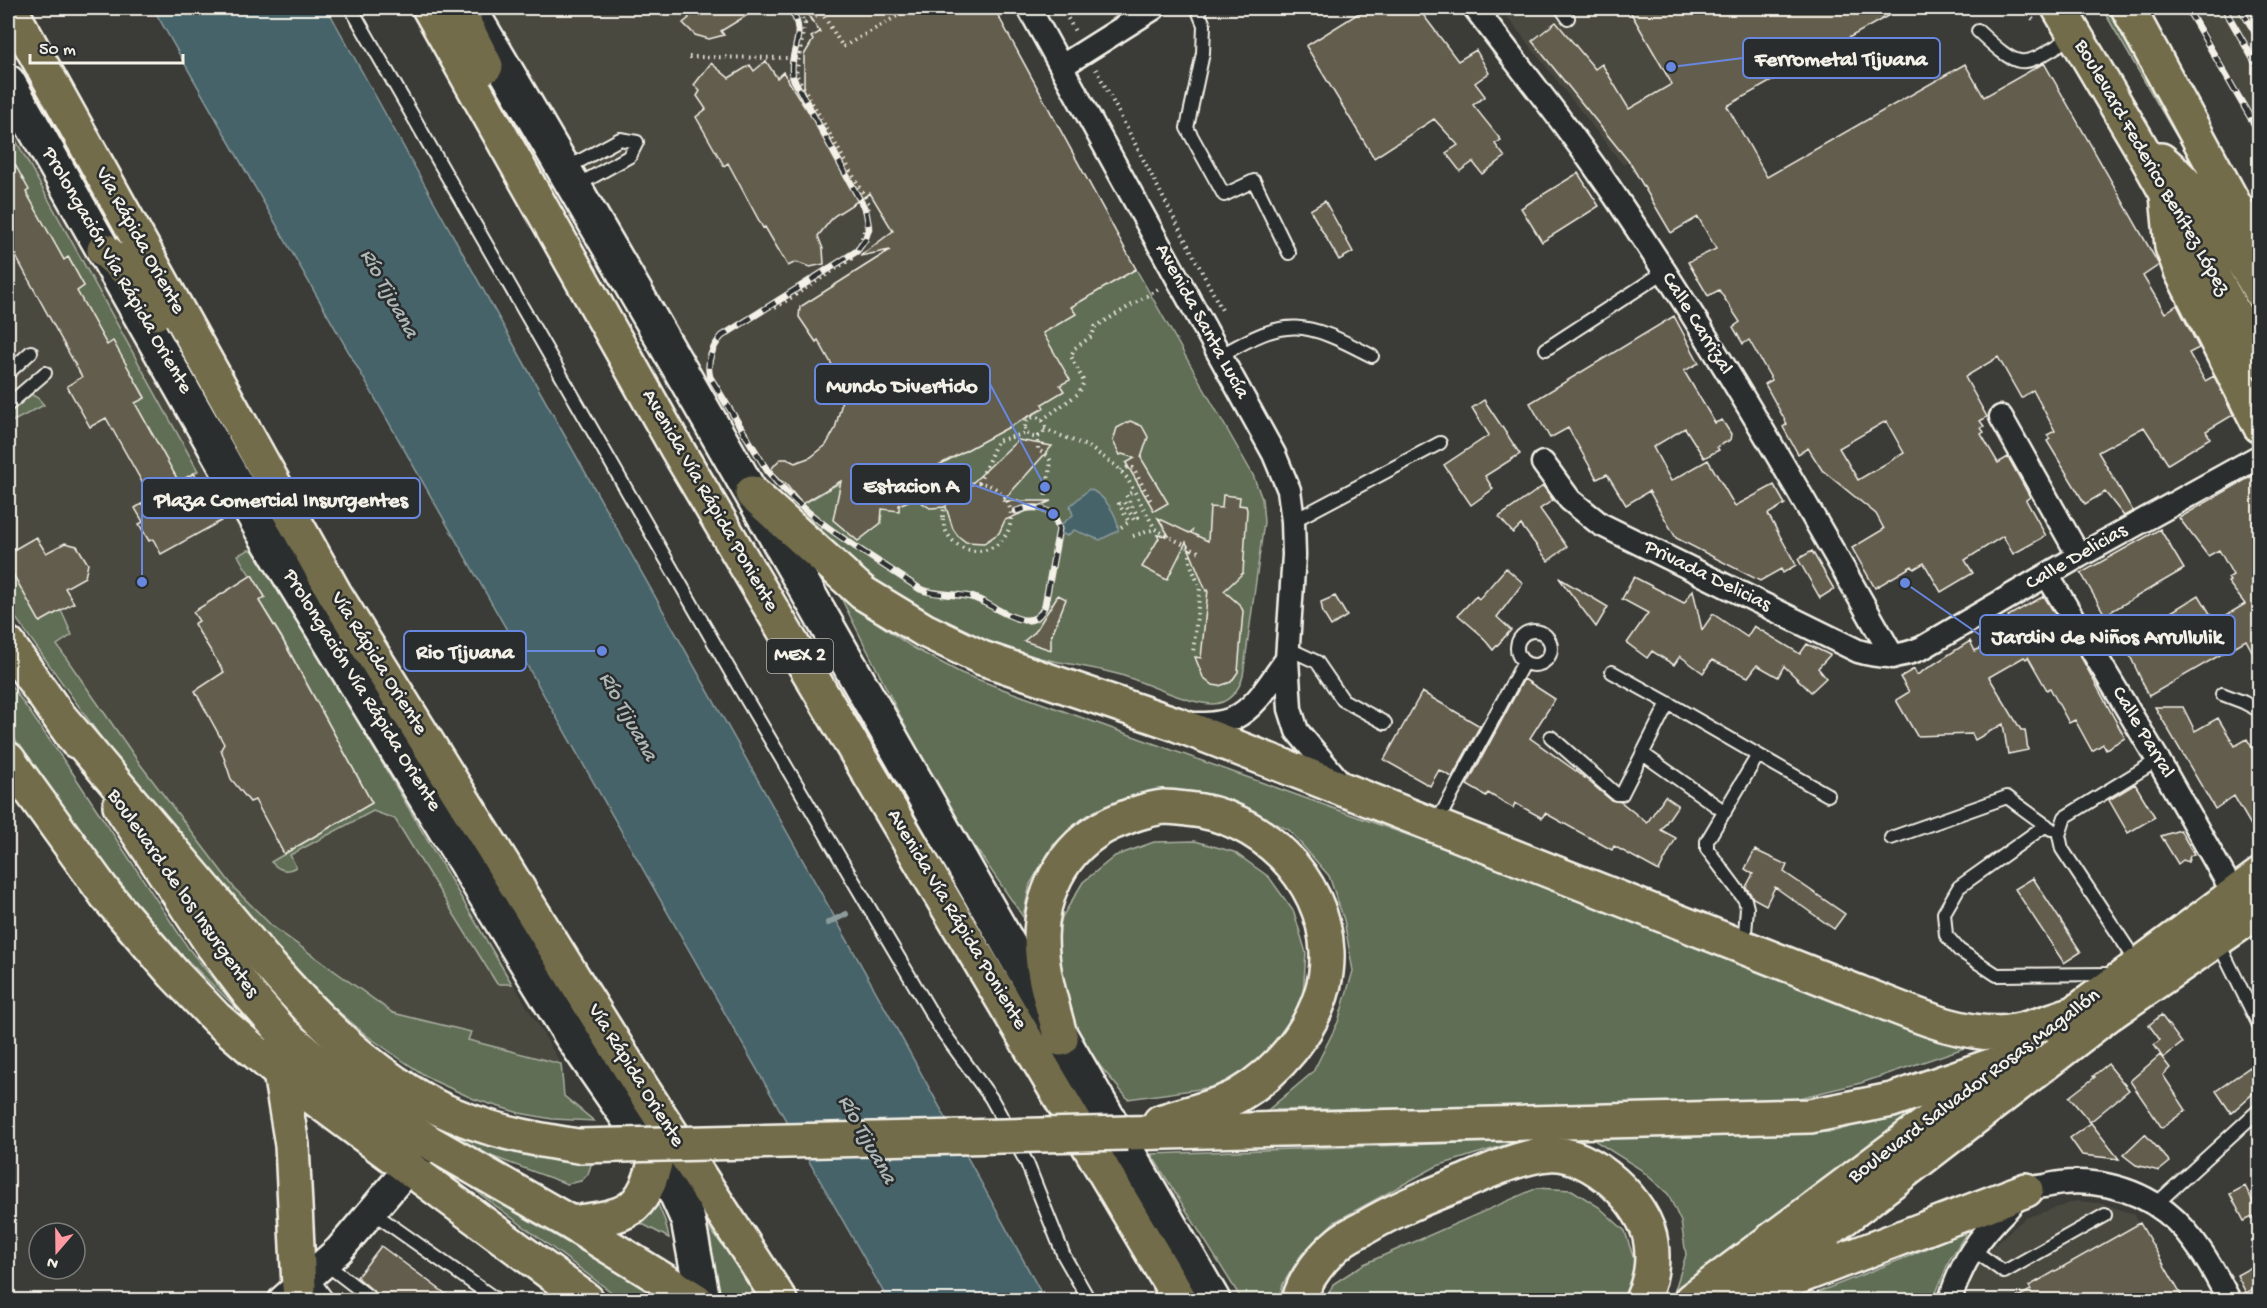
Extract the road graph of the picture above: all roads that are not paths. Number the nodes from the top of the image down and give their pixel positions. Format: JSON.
{"nodes":[{"id":1,"x":10,"y":8,"type":"edge"},
{"id":2,"x":351,"y":8,"type":"edge"},
{"id":3,"x":429,"y":8,"type":"edge"},
{"id":4,"x":463,"y":8,"type":"edge"},
{"id":5,"x":468,"y":8,"type":"edge"},
{"id":6,"x":1029,"y":8,"type":"edge"},
{"id":7,"x":1154,"y":8,"type":"edge"},
{"id":8,"x":1197,"y":8,"type":"edge"},
{"id":9,"x":1475,"y":8,"type":"edge"},
{"id":10,"x":2128,"y":8,"type":"edge"},
{"id":11,"x":2067,"y":21,"type":"edge"},
{"id":12,"x":1978,"y":31,"type":"dead end"},
{"id":13,"x":1062,"y":66,"type":"junction"},
{"id":14,"x":8,"y":81,"type":"edge"},
{"id":15,"x":2138,"y":142,"type":"junction"},
{"id":16,"x":569,"y":178,"type":"junction"},
{"id":17,"x":2167,"y":195,"type":"junction"},
{"id":18,"x":2258,"y":248,"type":"edge"},
{"id":19,"x":104,"y":250,"type":"junction"},
{"id":20,"x":1289,"y":253,"type":"dead end"},
{"id":21,"x":576,"y":271,"type":"junction"},
{"id":22,"x":1664,"y":273,"type":"junction"},
{"id":23,"x":2259,"y":291,"type":"edge"},
{"id":24,"x":1546,"y":349,"type":"dead end"},
{"id":25,"x":31,"y":352,"type":"dead end"},
{"id":26,"x":1220,"y":356,"type":"junction"},
{"id":27,"x":1372,"y":356,"type":"dead end"},
{"id":28,"x":2259,"y":360,"type":"edge"},
{"id":29,"x":8,"y":373,"type":"edge"},
{"id":30,"x":45,"y":373,"type":"dead end"},
{"id":31,"x":8,"y":405,"type":"edge"},
{"id":32,"x":2001,"y":417,"type":"dead end"},
{"id":33,"x":2259,"y":426,"type":"edge"},
{"id":34,"x":1440,"y":443,"type":"dead end"},
{"id":35,"x":2259,"y":456,"type":"edge"},
{"id":36,"x":1543,"y":463,"type":"dead end"},
{"id":37,"x":752,"y":493,"type":"junction"},
{"id":38,"x":1293,"y":521,"type":"junction"},
{"id":39,"x":2079,"y":556,"type":"junction"},
{"id":40,"x":2047,"y":575,"type":"junction"},
{"id":41,"x":335,"y":594,"type":"junction"},
{"id":42,"x":8,"y":644,"type":"edge"},
{"id":43,"x":1287,"y":653,"type":"junction"},
{"id":44,"x":1893,"y":657,"type":"junction"},
{"id":45,"x":1524,"y":662,"type":"dead end"},
{"id":46,"x":1612,"y":672,"type":"dead end"},
{"id":47,"x":2222,"y":694,"type":"dead end"},
{"id":48,"x":1668,"y":703,"type":"junction"},
{"id":49,"x":2259,"y":711,"type":"edge"},
{"id":50,"x":60,"y":717,"type":"junction"},
{"id":51,"x":1385,"y":723,"type":"dead end"},
{"id":52,"x":1176,"y":724,"type":"junction"},
{"id":53,"x":1551,"y":737,"type":"dead end"},
{"id":54,"x":1643,"y":754,"type":"junction"},
{"id":55,"x":1758,"y":755,"type":"junction"},
{"id":56,"x":8,"y":759,"type":"edge"},
{"id":57,"x":2158,"y":760,"type":"junction"},
{"id":58,"x":1350,"y":793,"type":"junction"},
{"id":59,"x":1828,"y":795,"type":"dead end"},
{"id":60,"x":1725,"y":812,"type":"junction"},
{"id":61,"x":2046,"y":825,"type":"junction"},
{"id":62,"x":1435,"y":826,"type":"junction"},
{"id":63,"x":2060,"y":835,"type":"junction"},
{"id":64,"x":1891,"y":838,"type":"dead end"},
{"id":65,"x":2251,"y":893,"type":"edge"},
{"id":66,"x":2217,"y":940,"type":"junction"},
{"id":67,"x":1743,"y":946,"type":"junction"},
{"id":68,"x":2133,"y":970,"type":"junction"},
{"id":69,"x":2074,"y":1013,"type":"junction"},
{"id":70,"x":2259,"y":1027,"type":"edge"},
{"id":71,"x":1061,"y":1039,"type":"junction"},
{"id":72,"x":2016,"y":1057,"type":"junction"},
{"id":73,"x":280,"y":1073,"type":"junction"},
{"id":74,"x":2259,"y":1109,"type":"edge"},
{"id":75,"x":1127,"y":1133,"type":"junction"},
{"id":76,"x":429,"y":1142,"type":"junction"},
{"id":77,"x":656,"y":1159,"type":"junction"},
{"id":78,"x":409,"y":1169,"type":"junction"},
{"id":79,"x":2026,"y":1190,"type":"junction"},
{"id":80,"x":2155,"y":1205,"type":"junction"},
{"id":81,"x":372,"y":1212,"type":"junction"},
{"id":82,"x":2105,"y":1215,"type":"dead end"},
{"id":83,"x":571,"y":1223,"type":"junction"},
{"id":84,"x":1972,"y":1249,"type":"junction"},
{"id":85,"x":305,"y":1282,"type":"edge"},
{"id":86,"x":577,"y":1298,"type":"edge"},
{"id":87,"x":328,"y":1300,"type":"edge"},
{"id":88,"x":373,"y":1300,"type":"edge"},
{"id":89,"x":497,"y":1300,"type":"edge"},
{"id":90,"x":696,"y":1300,"type":"edge"},
{"id":91,"x":703,"y":1300,"type":"edge"},
{"id":92,"x":780,"y":1300,"type":"edge"},
{"id":93,"x":1089,"y":1300,"type":"edge"},
{"id":94,"x":1180,"y":1300,"type":"edge"},
{"id":95,"x":1213,"y":1300,"type":"edge"},
{"id":96,"x":1299,"y":1300,"type":"edge"},
{"id":97,"x":1642,"y":1300,"type":"edge"},
{"id":98,"x":1691,"y":1300,"type":"edge"},
{"id":99,"x":1730,"y":1300,"type":"edge"},
{"id":100,"x":1738,"y":1300,"type":"edge"},
{"id":101,"x":1950,"y":1300,"type":"edge"},
{"id":102,"x":2229,"y":1300,"type":"edge"}],
"edges":[{"from":1,"to":41,"type":"main road","name":"Vía Rápida Oriente"},
{"from":2,"to":93,"type":"lane"},
{"from":3,"to":21,"type":"main road","name":"Avenida Vía Rápida Poniente","number":"MEX 2"},
{"from":4,"to":21,"type":"main road"},
{"from":5,"to":16,"type":"main road","name":"Avenida Vía Rápida Poniente"},
{"from":6,"to":13,"type":"street","name":"Avenida Santa Lucía"},
{"from":7,"to":13,"type":"street"},
{"from":8,"to":20,"type":"lane"},
{"from":9,"to":22,"type":"street","name":"Calle Carrizal"},
{"from":10,"to":18,"type":"main road"},
{"from":11,"to":12,"type":"lane"},
{"from":11,"to":15,"type":"main road","name":"Boulevard Federico Benítez López"},
{"from":13,"to":26,"type":"street","name":"Avenida Santa Lucía"},
{"from":14,"to":19,"type":"main road","name":"Prolongación Vía Rápida Oriente"},
{"from":15,"to":17,"type":"main road","name":"Boulevard Federico Benítez López"},
{"from":15,"to":23,"type":"main road"},
{"from":16,"to":16,"type":"lane"},
{"from":16,"to":37,"type":"main road","name":"Avenida Vía Rápida Poniente"},
{"from":17,"to":28,"type":"main road","name":"Boulevard Federico Benítez López"},
{"from":17,"to":33,"type":"main road"},
{"from":19,"to":41,"type":"main road"},
{"from":19,"to":77,"type":"main road","name":"Prolongación Vía Rápida Oriente"},
{"from":21,"to":94,"type":"main road","name":"Avenida Vía Rápida Poniente","number":"MEX 2"},
{"from":22,"to":24,"type":"lane"},
{"from":22,"to":44,"type":"street","name":"Calle Carrizal"},
{"from":25,"to":29,"type":"lane"},
{"from":26,"to":27,"type":"lane"},
{"from":26,"to":38,"type":"street","name":"Avenida Santa Lucía"},
{"from":30,"to":31,"type":"lane"},
{"from":32,"to":39,"type":"street"},
{"from":34,"to":38,"type":"lane"},
{"from":35,"to":39,"type":"street","name":"Calle Delicias"},
{"from":36,"to":44,"type":"street","name":"Privada Delicias"},
{"from":37,"to":52,"type":"main road"},
{"from":37,"to":71,"type":"main road","name":"Avenida Vía Rápida Poniente"},
{"from":38,"to":43,"type":"street","name":"Avenida Santa Lucía"},
{"from":39,"to":40,"type":"street","name":"Calle Delicias"},
{"from":40,"to":44,"type":"street","name":"Calle Delicias"},
{"from":40,"to":57,"type":"street","name":"Calle Parral"},
{"from":41,"to":92,"type":"main road","name":"Vía Rápida Oriente"},
{"from":42,"to":50,"type":"main road","name":"Boulevard de los Insurgentes"},
{"from":43,"to":51,"type":"lane"},
{"from":43,"to":52,"type":"street"},
{"from":43,"to":58,"type":"street","name":"Avenida Santa Lucía"},
{"from":45,"to":62,"type":"lane"},
{"from":46,"to":48,"type":"lane"},
{"from":47,"to":49,"type":"lane"},
{"from":48,"to":54,"type":"lane"},
{"from":48,"to":55,"type":"lane"},
{"from":50,"to":75,"type":"main road","bridge":true},
{"from":50,"to":76,"type":"main road","name":"Boulevard de los Insurgentes"},
{"from":52,"to":58,"type":"main road"},
{"from":53,"to":54,"type":"lane"},
{"from":54,"to":60,"type":"lane"},
{"from":55,"to":59,"type":"lane"},
{"from":55,"to":60,"type":"lane"},
{"from":56,"to":73,"type":"main road","name":"Boulevard de los Insurgentes"},
{"from":57,"to":63,"type":"lane"},
{"from":57,"to":65,"type":"street","name":"Calle Parral"},
{"from":58,"to":62,"type":"main road"},
{"from":60,"to":67,"type":"lane"},
{"from":61,"to":63,"type":"lane"},
{"from":61,"to":64,"type":"lane"},
{"from":61,"to":68,"type":"lane"},
{"from":62,"to":67,"type":"main road"},
{"from":63,"to":68,"type":"lane"},
{"from":65,"to":66,"type":"main road","name":"Boulevard Salvador Rosas Magallón"},
{"from":65,"to":68,"type":"main road","name":"Boulevard Salvador Rosas Magallón"},
{"from":66,"to":70,"type":"lane"},
{"from":66,"to":99,"type":"main road","name":"Boulevard Salvador Rosas Magallón"},
{"from":67,"to":69,"type":"main road"},
{"from":68,"to":69,"type":"main road","name":"Boulevard Salvador Rosas Magallón"},
{"from":69,"to":72,"type":"main road","name":"Boulevard Salvador Rosas Magallón"},
{"from":71,"to":75,"type":"main road"},
{"from":71,"to":95,"type":"main road","name":"Avenida Vía Rápida Poniente"},
{"from":72,"to":75,"type":"main road"},
{"from":72,"to":98,"type":"main road","name":"Boulevard Salvador Rosas Magallón"},
{"from":73,"to":78,"type":"main road","name":"Boulevard de los Insurgentes"},
{"from":73,"to":85,"type":"main road"},
{"from":74,"to":80,"type":"lane"},
{"from":76,"to":78,"type":"street"},
{"from":76,"to":83,"type":"main road","name":"Boulevard de los Insurgentes"},
{"from":77,"to":83,"type":"main road"},
{"from":77,"to":91,"type":"main road","name":"Prolongación Vía Rápida Oriente"},
{"from":78,"to":81,"type":"street"},
{"from":78,"to":86,"type":"main road","name":"Boulevard de los Insurgentes"},
{"from":79,"to":80,"type":"street"},
{"from":79,"to":84,"type":"street"},
{"from":79,"to":100,"type":"main road"},
{"from":80,"to":102,"type":"street"},
{"from":81,"to":85,"type":"street"},
{"from":81,"to":89,"type":"lane"},
{"from":82,"to":84,"type":"lane"},
{"from":83,"to":90,"type":"main road","name":"Boulevard de los Insurgentes"},
{"from":84,"to":101,"type":"street"},
{"from":85,"to":87,"type":"lane"},
{"from":85,"to":88,"type":"lane"},
{"from":96,"to":97,"type":"main road"}]}
